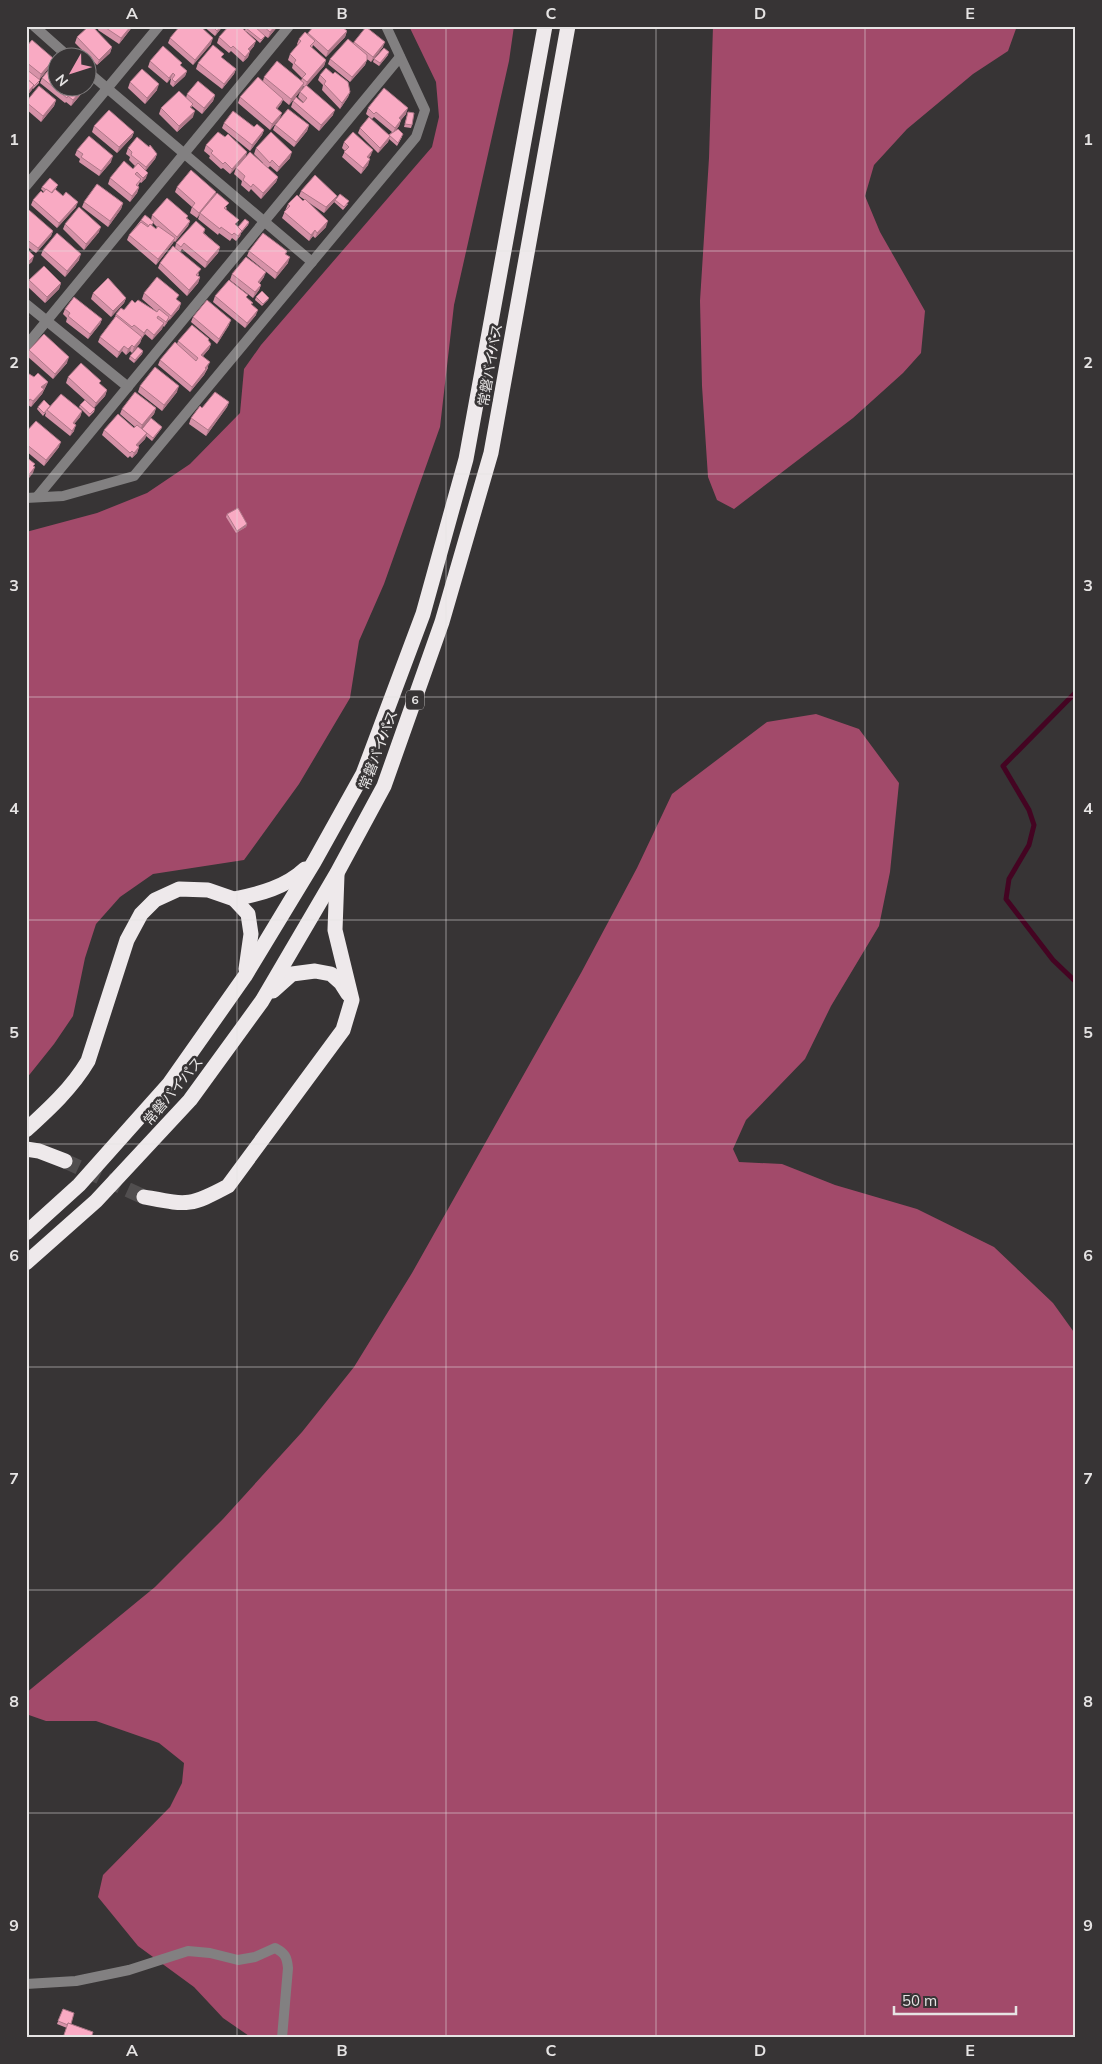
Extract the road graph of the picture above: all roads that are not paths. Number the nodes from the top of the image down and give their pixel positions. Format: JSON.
{"nodes":[{"id":1,"x":33,"y":26,"type":"edge"},
{"id":2,"x":159,"y":26,"type":"edge"},
{"id":3,"x":289,"y":26,"type":"edge"},
{"id":4,"x":386,"y":26,"type":"edge"},
{"id":5,"x":545,"y":26,"type":"edge"},
{"id":6,"x":568,"y":26,"type":"edge"},
{"id":7,"x":26,"y":33,"type":"edge"},
{"id":8,"x":58,"y":48,"type":"edge"},
{"id":9,"x":400,"y":57,"type":"junction"},
{"id":10,"x":98,"y":81,"type":"edge"},
{"id":11,"x":107,"y":89,"type":"junction"},
{"id":12,"x":184,"y":154,"type":"junction"},
{"id":13,"x":26,"y":186,"type":"edge"},
{"id":14,"x":264,"y":222,"type":"junction"},
{"id":15,"x":312,"y":262,"type":"junction"},
{"id":16,"x":26,"y":304,"type":"edge"},
{"id":17,"x":47,"y":321,"type":"junction"},
{"id":18,"x":26,"y":346,"type":"edge"},
{"id":19,"x":128,"y":387,"type":"junction"},
{"id":20,"x":37,"y":497,"type":"junction"},
{"id":21,"x":26,"y":498,"type":"edge"},
{"id":22,"x":314,"y":862,"type":"junction"},
{"id":23,"x":337,"y":873,"type":"junction"},
{"id":24,"x":234,"y":899,"type":"junction"},
{"id":25,"x":245,"y":976,"type":"junction"},
{"id":26,"x":352,"y":1000,"type":"junction"},
{"id":27,"x":262,"y":1001,"type":"junction"},
{"id":28,"x":26,"y":1130,"type":"edge"},
{"id":29,"x":26,"y":1149,"type":"edge"},
{"id":30,"x":65,"y":1161,"type":"tunnel mouth"},
{"id":31,"x":144,"y":1197,"type":"tunnel mouth"},
{"id":32,"x":26,"y":1233,"type":"edge"},
{"id":33,"x":26,"y":1263,"type":"edge"},
{"id":34,"x":26,"y":1984,"type":"edge"},
{"id":35,"x":282,"y":2038,"type":"edge"}],
"edges":[{"from":1,"to":7,"type":"street"},
{"from":1,"to":8,"type":"street"},
{"from":2,"to":11,"type":"street"},
{"from":3,"to":12,"type":"street"},
{"from":4,"to":9,"type":"street"},
{"from":5,"to":22,"type":"highway","name":"常磐バイパス","number":"6"},
{"from":6,"to":23,"type":"highway","name":"常磐バイパス","number":"6"},
{"from":9,"to":14,"type":"street"},
{"from":9,"to":15,"type":"street"},
{"from":10,"to":11,"type":"street"},
{"from":11,"to":12,"type":"street"},
{"from":11,"to":13,"type":"street"},
{"from":12,"to":14,"type":"street"},
{"from":12,"to":17,"type":"street"},
{"from":14,"to":15,"type":"street"},
{"from":14,"to":19,"type":"street"},
{"from":15,"to":20,"type":"street"},
{"from":16,"to":17,"type":"street"},
{"from":17,"to":18,"type":"street"},
{"from":17,"to":19,"type":"street"},
{"from":19,"to":20,"type":"street"},
{"from":20,"to":21,"type":"street"},
{"from":22,"to":24,"type":"highway"},
{"from":22,"to":25,"type":"highway","name":"常磐バイパス","number":"6"},
{"from":23,"to":26,"type":"highway"},
{"from":23,"to":27,"type":"highway","name":"常磐バイパス","number":"6"},
{"from":24,"to":25,"type":"highway"},
{"from":24,"to":28,"type":"highway"},
{"from":25,"to":32,"type":"highway","name":"常磐バイパス","number":"6"},
{"from":26,"to":27,"type":"highway"},
{"from":26,"to":31,"type":"highway"},
{"from":27,"to":33,"type":"highway","name":"常磐バイパス","number":"6"},
{"from":29,"to":30,"type":"highway"},
{"from":34,"to":35,"type":"street"}]}
